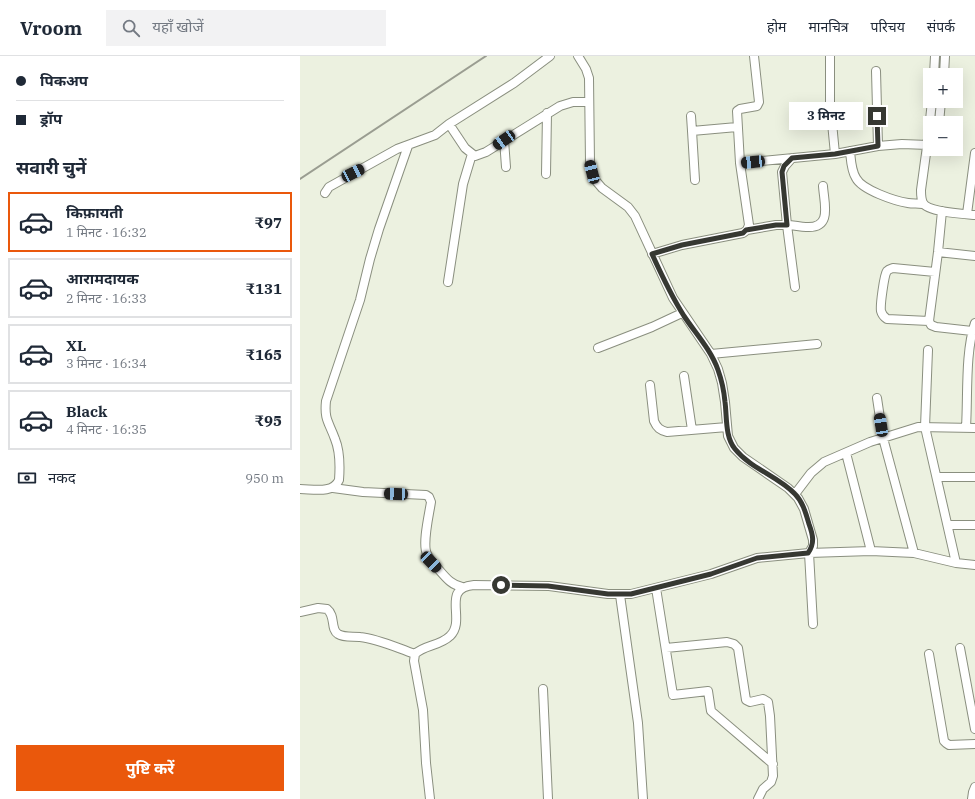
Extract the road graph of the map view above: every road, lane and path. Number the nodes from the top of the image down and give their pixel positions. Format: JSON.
{"nodes":[{"id":1,"x":550,"y":56,"type":"edge"},
{"id":2,"x":578,"y":56,"type":"edge"},
{"id":3,"x":754,"y":56,"type":"edge"},
{"id":4,"x":830,"y":56,"type":"edge"},
{"id":5,"x":935,"y":56,"type":"edge"},
{"id":6,"x":945,"y":56,"type":"edge"},
{"id":7,"x":934,"y":68,"type":"edge"},
{"id":8,"x":944,"y":68,"type":"edge"},
{"id":9,"x":876,"y":71,"type":"dead end"},
{"id":10,"x":589,"y":102,"type":"junction"},
{"id":11,"x":548,"y":113,"type":"junction"},
{"id":12,"x":691,"y":116,"type":"dead end"},
{"id":13,"x":449,"y":124,"type":"junction"},
{"id":14,"x":737,"y":128,"type":"junction"},
{"id":15,"x":692,"y":131,"type":"junction"},
{"id":16,"x":504,"y":140,"type":"junction"},
{"id":17,"x":923,"y":145,"type":"edge"},
{"id":18,"x":408,"y":146,"type":"junction"},
{"id":19,"x":878,"y":146,"type":"junction"},
{"id":20,"x":850,"y":151,"type":"junction"},
{"id":21,"x":472,"y":154,"type":"junction"},
{"id":22,"x":835,"y":154,"type":"junction"},
{"id":23,"x":975,"y":154,"type":"edge"},
{"id":24,"x":927,"y":156,"type":"edge"},
{"id":25,"x":792,"y":158,"type":"junction"},
{"id":26,"x":740,"y":163,"type":"junction"},
{"id":27,"x":506,"y":167,"type":"dead end"},
{"id":28,"x":546,"y":174,"type":"dead end"},
{"id":29,"x":695,"y":180,"type":"dead end"},
{"id":30,"x":823,"y":186,"type":"dead end"},
{"id":31,"x":324,"y":193,"type":"dead end"},
{"id":32,"x":923,"y":204,"type":"junction"},
{"id":33,"x":942,"y":211,"type":"junction"},
{"id":34,"x":971,"y":214,"type":"edge"},
{"id":35,"x":787,"y":225,"type":"junction"},
{"id":36,"x":746,"y":230,"type":"junction"},
{"id":37,"x":938,"y":252,"type":"junction"},
{"id":38,"x":652,"y":254,"type":"junction"},
{"id":39,"x":975,"y":256,"type":"edge"},
{"id":40,"x":935,"y":272,"type":"junction"},
{"id":41,"x":448,"y":282,"type":"dead end"},
{"id":42,"x":795,"y":287,"type":"dead end"},
{"id":43,"x":682,"y":313,"type":"junction"},
{"id":44,"x":929,"y":321,"type":"junction"},
{"id":45,"x":975,"y":323,"type":"edge"},
{"id":46,"x":972,"y":331,"type":"junction"},
{"id":47,"x":817,"y":344,"type":"dead end"},
{"id":48,"x":598,"y":348,"type":"dead end"},
{"id":49,"x":928,"y":350,"type":"dead end"},
{"id":50,"x":711,"y":354,"type":"junction"},
{"id":51,"x":684,"y":376,"type":"dead end"},
{"id":52,"x":650,"y":385,"type":"dead end"},
{"id":53,"x":877,"y":398,"type":"dead end"},
{"id":54,"x":728,"y":427,"type":"junction"},
{"id":55,"x":925,"y":427,"type":"junction"},
{"id":56,"x":971,"y":428,"type":"edge"},
{"id":57,"x":692,"y":430,"type":"junction"},
{"id":58,"x":883,"y":438,"type":"junction"},
{"id":59,"x":846,"y":453,"type":"junction"},
{"id":60,"x":937,"y":477,"type":"junction"},
{"id":61,"x":975,"y":477,"type":"edge"},
{"id":62,"x":333,"y":488,"type":"junction"},
{"id":63,"x":300,"y":489,"type":"edge"},
{"id":64,"x":795,"y":494,"type":"junction"},
{"id":65,"x":948,"y":525,"type":"junction"},
{"id":66,"x":975,"y":525,"type":"edge"},
{"id":67,"x":871,"y":551,"type":"junction"},
{"id":68,"x":808,"y":553,"type":"junction"},
{"id":69,"x":914,"y":553,"type":"junction"},
{"id":70,"x":956,"y":562,"type":"junction"},
{"id":71,"x":975,"y":565,"type":"edge"},
{"id":72,"x":462,"y":587,"type":"junction"},
{"id":73,"x":656,"y":588,"type":"junction"},
{"id":74,"x":620,"y":595,"type":"junction"},
{"id":75,"x":300,"y":612,"type":"edge"},
{"id":76,"x":813,"y":624,"type":"dead end"},
{"id":77,"x":666,"y":648,"type":"junction"},
{"id":78,"x":960,"y":648,"type":"dead end"},
{"id":79,"x":415,"y":654,"type":"junction"},
{"id":80,"x":929,"y":654,"type":"dead end"},
{"id":81,"x":544,"y":689,"type":"dead end"},
{"id":82,"x":975,"y":729,"type":"edge"},
{"id":83,"x":975,"y":744,"type":"edge"},
{"id":84,"x":773,"y":764,"type":"junction"},
{"id":85,"x":975,"y":787,"type":"edge"},
{"id":86,"x":430,"y":799,"type":"edge"},
{"id":87,"x":548,"y":799,"type":"edge"},
{"id":88,"x":643,"y":799,"type":"edge"},
{"id":89,"x":758,"y":799,"type":"edge"},
{"id":90,"x":972,"y":799,"type":"edge"}],
"edges":[{"from":1,"to":13,"type":"street"},
{"from":2,"to":10,"type":"street"},
{"from":3,"to":14,"type":"street"},
{"from":4,"to":22,"type":"street"},
{"from":5,"to":7,"type":"street"},
{"from":6,"to":8,"type":"street"},
{"from":9,"to":19,"type":"street"},
{"from":10,"to":11,"type":"street"},
{"from":10,"to":38,"type":"street"},
{"from":11,"to":16,"type":"street"},
{"from":11,"to":28,"type":"street"},
{"from":12,"to":15,"type":"street"},
{"from":13,"to":18,"type":"street"},
{"from":13,"to":21,"type":"street"},
{"from":14,"to":15,"type":"street"},
{"from":14,"to":26,"type":"street"},
{"from":15,"to":29,"type":"street"},
{"from":16,"to":21,"type":"street"},
{"from":16,"to":27,"type":"street"},
{"from":17,"to":19,"type":"street"},
{"from":18,"to":31,"type":"street"},
{"from":18,"to":62,"type":"street"},
{"from":19,"to":20,"type":"street"},
{"from":20,"to":22,"type":"street"},
{"from":20,"to":32,"type":"street"},
{"from":21,"to":41,"type":"street"},
{"from":22,"to":25,"type":"street"},
{"from":23,"to":34,"type":"street"},
{"from":24,"to":32,"type":"street"},
{"from":25,"to":26,"type":"street"},
{"from":25,"to":35,"type":"street"},
{"from":26,"to":36,"type":"street"},
{"from":30,"to":35,"type":"street"},
{"from":32,"to":33,"type":"street"},
{"from":33,"to":34,"type":"street"},
{"from":33,"to":37,"type":"street"},
{"from":35,"to":36,"type":"street"},
{"from":35,"to":42,"type":"street"},
{"from":36,"to":38,"type":"street"},
{"from":37,"to":39,"type":"street"},
{"from":37,"to":40,"type":"street"},
{"from":38,"to":43,"type":"street"},
{"from":40,"to":44,"type":"street"},
{"from":40,"to":44,"type":"street"},
{"from":43,"to":48,"type":"street"},
{"from":43,"to":50,"type":"street"},
{"from":44,"to":46,"type":"street"},
{"from":45,"to":46,"type":"street"},
{"from":46,"to":56,"type":"street"},
{"from":47,"to":50,"type":"street"},
{"from":49,"to":55,"type":"street"},
{"from":50,"to":54,"type":"street"},
{"from":51,"to":57,"type":"street"},
{"from":52,"to":57,"type":"street"},
{"from":53,"to":58,"type":"street"},
{"from":54,"to":57,"type":"street"},
{"from":54,"to":64,"type":"street"},
{"from":55,"to":56,"type":"street"},
{"from":55,"to":58,"type":"street"},
{"from":55,"to":60,"type":"street"},
{"from":58,"to":59,"type":"street"},
{"from":58,"to":69,"type":"street"},
{"from":59,"to":64,"type":"street"},
{"from":59,"to":67,"type":"street"},
{"from":60,"to":61,"type":"street"},
{"from":60,"to":65,"type":"street"},
{"from":62,"to":63,"type":"street"},
{"from":62,"to":72,"type":"street"},
{"from":64,"to":68,"type":"street"},
{"from":65,"to":66,"type":"street"},
{"from":65,"to":70,"type":"street"},
{"from":67,"to":68,"type":"street"},
{"from":67,"to":69,"type":"street"},
{"from":68,"to":73,"type":"street"},
{"from":68,"to":76,"type":"street"},
{"from":69,"to":70,"type":"street"},
{"from":70,"to":71,"type":"street"},
{"from":72,"to":74,"type":"street"},
{"from":72,"to":79,"type":"street"},
{"from":73,"to":74,"type":"street"},
{"from":73,"to":77,"type":"street"},
{"from":74,"to":88,"type":"street"},
{"from":75,"to":79,"type":"street"},
{"from":77,"to":84,"type":"street"},
{"from":77,"to":84,"type":"street"},
{"from":78,"to":82,"type":"street"},
{"from":79,"to":86,"type":"street"},
{"from":80,"to":83,"type":"street"},
{"from":81,"to":87,"type":"street"},
{"from":84,"to":89,"type":"street"},
{"from":85,"to":90,"type":"street"}]}
